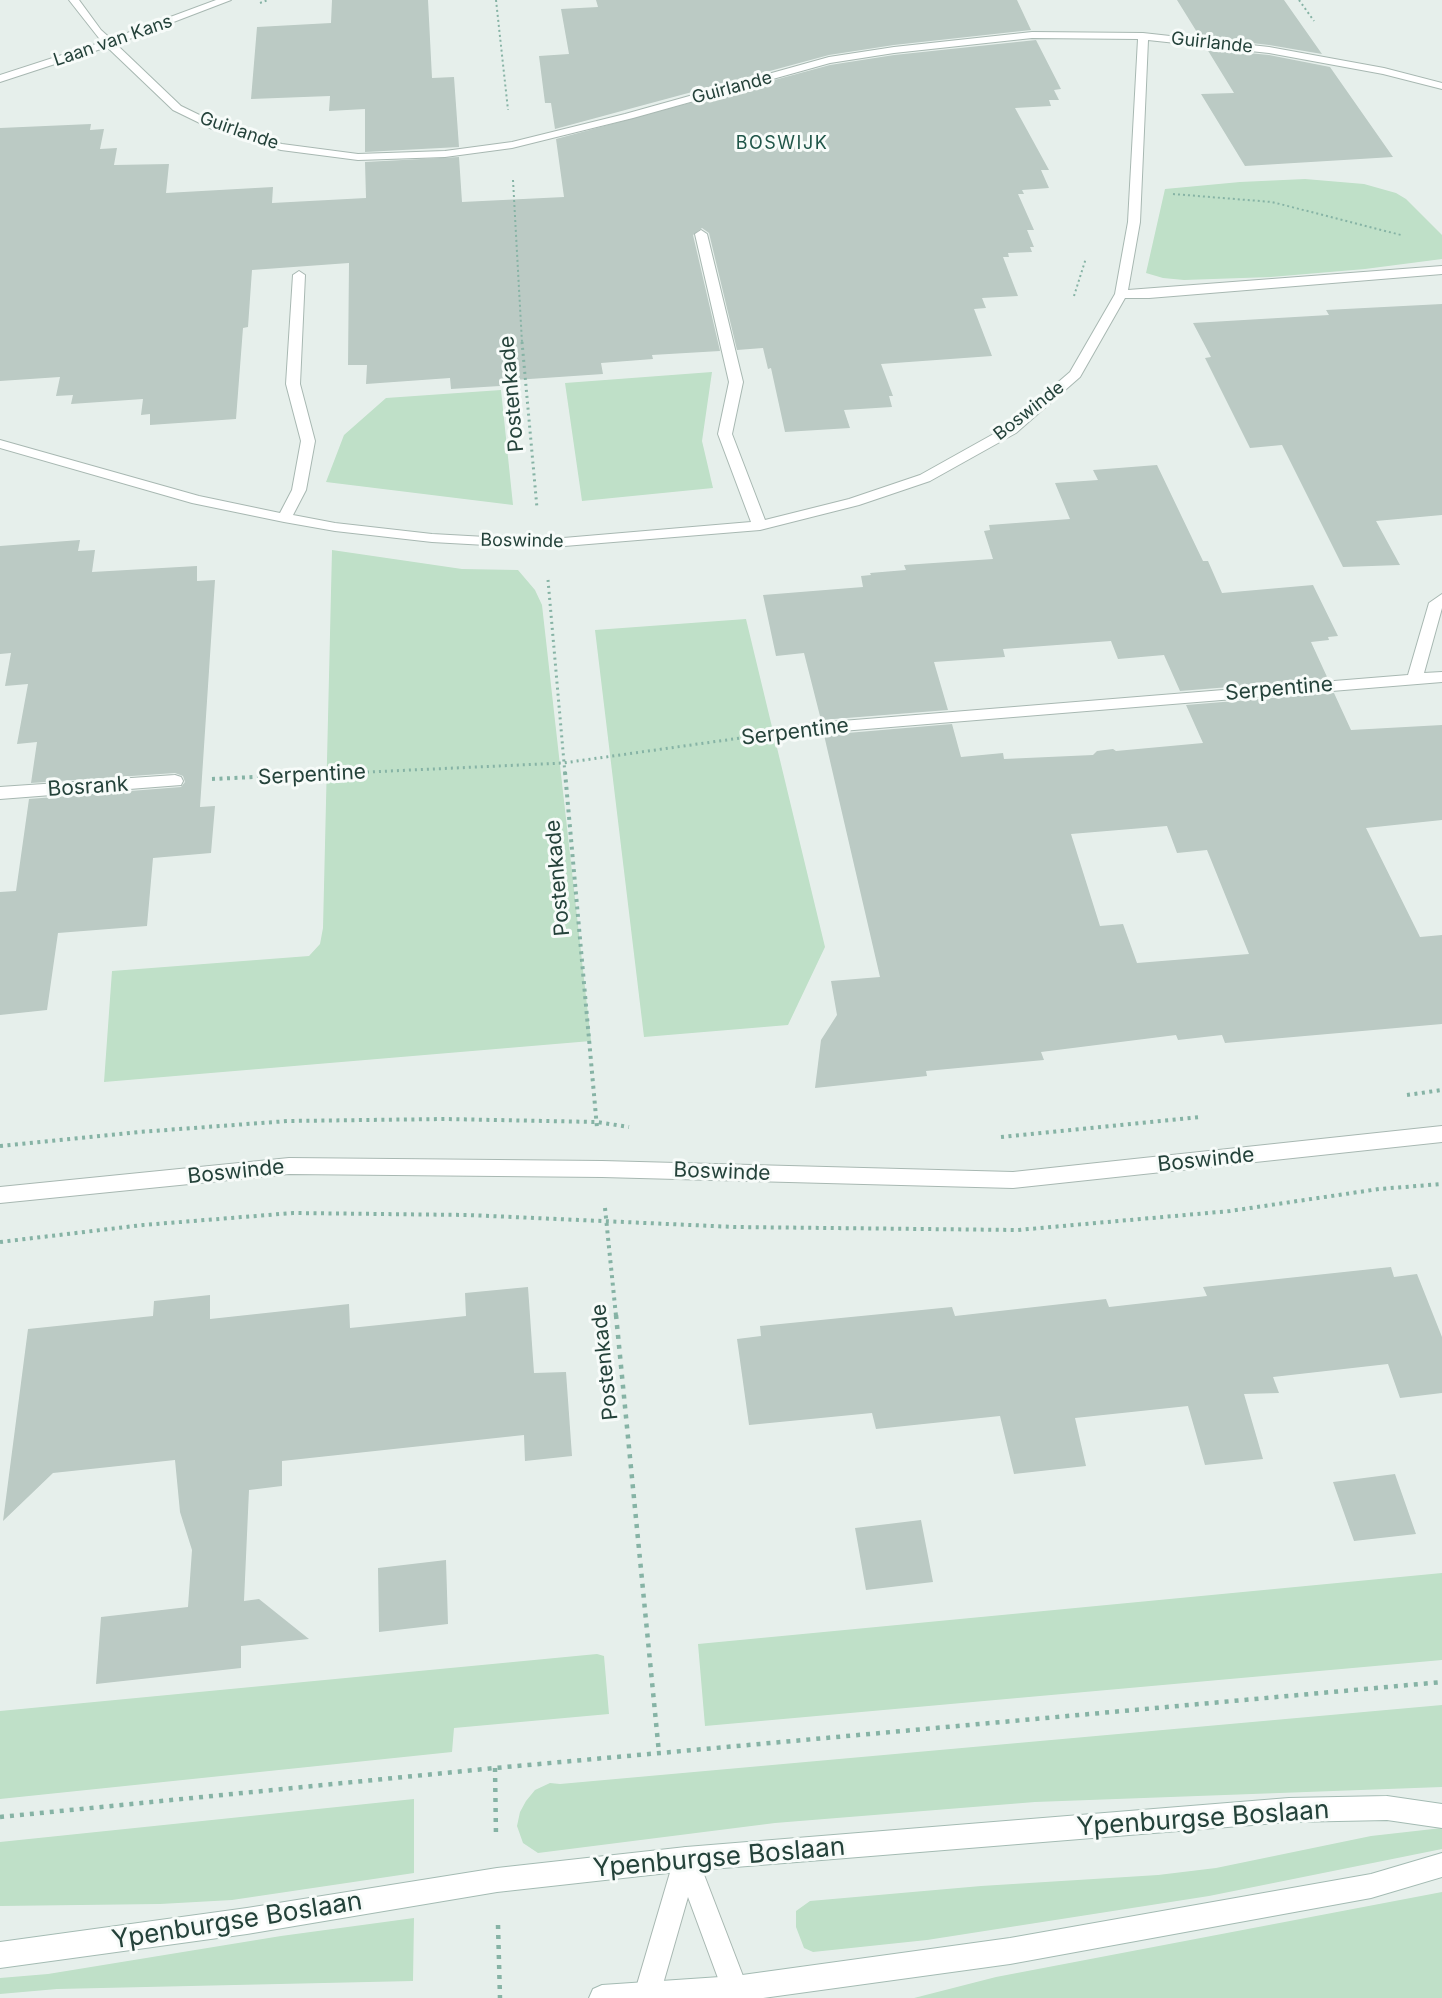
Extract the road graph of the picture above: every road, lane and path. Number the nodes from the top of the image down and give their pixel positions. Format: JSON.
{"nodes":[{"id":1,"x":74,"y":0,"type":"edge"},
{"id":2,"x":226,"y":0,"type":"edge"},
{"id":3,"x":496,"y":0,"type":"edge"},
{"id":4,"x":1143,"y":36,"type":"junction"},
{"id":5,"x":110,"y":43,"type":"junction"},
{"id":6,"x":0,"y":79,"type":"edge"},
{"id":7,"x":1442,"y":86,"type":"edge"},
{"id":8,"x":512,"y":145,"type":"junction"},
{"id":9,"x":1172,"y":185,"type":"dead end"},
{"id":10,"x":1170,"y":194,"type":"junction"},
{"id":11,"x":1170,"y":203,"type":"dead end"},
{"id":12,"x":701,"y":234,"type":"dead end"},
{"id":13,"x":1408,"y":237,"type":"dead end"},
{"id":14,"x":1088,"y":249,"type":"dead end"},
{"id":15,"x":1442,"y":270,"type":"edge"},
{"id":16,"x":299,"y":275,"type":"dead end"},
{"id":17,"x":1121,"y":294,"type":"junction"},
{"id":18,"x":1072,"y":299,"type":"dead end"},
{"id":19,"x":0,"y":444,"type":"edge"},
{"id":20,"x":284,"y":518,"type":"junction"},
{"id":21,"x":759,"y":526,"type":"junction"},
{"id":22,"x":540,"y":544,"type":"junction"},
{"id":23,"x":1442,"y":599,"type":"edge"},
{"id":24,"x":1442,"y":676,"type":"edge"},
{"id":25,"x":1415,"y":678,"type":"junction"},
{"id":26,"x":805,"y":729,"type":"joint"},
{"id":27,"x":563,"y":763,"type":"junction"},
{"id":28,"x":175,"y":781,"type":"joint"},
{"id":29,"x":0,"y":793,"type":"edge"},
{"id":30,"x":1442,"y":1089,"type":"edge"},
{"id":31,"x":1398,"y":1096,"type":"dead end"},
{"id":32,"x":1209,"y":1116,"type":"dead end"},
{"id":33,"x":597,"y":1122,"type":"junction"},
{"id":34,"x":635,"y":1128,"type":"dead end"},
{"id":35,"x":1442,"y":1134,"type":"edge"},
{"id":36,"x":992,"y":1138,"type":"dead end"},
{"id":37,"x":602,"y":1169,"type":"junction"},
{"id":38,"x":1442,"y":1184,"type":"edge"},
{"id":39,"x":0,"y":1195,"type":"edge"},
{"id":40,"x":607,"y":1222,"type":"junction"},
{"id":41,"x":0,"y":1242,"type":"edge"},
{"id":42,"x":1442,"y":1682,"type":"edge"},
{"id":43,"x":659,"y":1753,"type":"junction"},
{"id":44,"x":1442,"y":1816,"type":"edge"},
{"id":45,"x":0,"y":1817,"type":"edge"},
{"id":46,"x":686,"y":1859,"type":"junction"},
{"id":47,"x":1442,"y":1865,"type":"edge"},
{"id":48,"x":0,"y":1955,"type":"edge"},
{"id":49,"x":735,"y":1994,"type":"edge"},
{"id":50,"x":646,"y":1997,"type":"edge"},
{"id":51,"x":602,"y":1998,"type":"edge"}],
"edges":[{"from":1,"to":5,"type":"street","name":"Guirlande"},
{"from":2,"to":5,"type":"street","name":"Laan van Kans"},
{"from":3,"to":8,"type":"path","name":"Postenkade"},
{"from":4,"to":7,"type":"street","name":"Guirlande"},
{"from":4,"to":8,"type":"street","name":"Guirlande"},
{"from":4,"to":17,"type":"street","name":"Boswinde"},
{"from":5,"to":6,"type":"street","name":"Laan van Kans"},
{"from":5,"to":8,"type":"street","name":"Guirlande"},
{"from":8,"to":22,"type":"path","name":"Postenkade"},
{"from":9,"to":10,"type":"path"},
{"from":10,"to":11,"type":"path"},
{"from":10,"to":13,"type":"path"},
{"from":12,"to":21,"type":"street"},
{"from":14,"to":18,"type":"path"},
{"from":15,"to":17,"type":"street"},
{"from":16,"to":20,"type":"street"},
{"from":17,"to":21,"type":"street","name":"Boswinde"},
{"from":19,"to":20,"type":"street","name":"Boswinde"},
{"from":20,"to":22,"type":"street","name":"Boswinde"},
{"from":21,"to":22,"type":"street","name":"Boswinde"},
{"from":22,"to":27,"type":"path","name":"Postenkade"},
{"from":23,"to":25,"type":"street"},
{"from":24,"to":25,"type":"street","name":"Serpentine"},
{"from":25,"to":26,"type":"street","name":"Serpentine"},
{"from":26,"to":27,"type":"path","name":"Serpentine"},
{"from":27,"to":28,"type":"path","name":"Serpentine"},
{"from":27,"to":33,"type":"path","name":"Postenkade"},
{"from":28,"to":29,"type":"street","name":"Bosrank"},
{"from":30,"to":31,"type":"path"},
{"from":32,"to":36,"type":"path"},
{"from":33,"to":34,"type":"path"},
{"from":33,"to":37,"type":"path","name":"Postenkade"},
{"from":35,"to":37,"type":"street","name":"Boswinde"},
{"from":37,"to":39,"type":"street","name":"Boswinde"},
{"from":37,"to":40,"type":"path","name":"Postenkade"},
{"from":38,"to":40,"type":"path"},
{"from":40,"to":41,"type":"path"},
{"from":40,"to":43,"type":"path","name":"Postenkade"},
{"from":42,"to":43,"type":"path"},
{"from":43,"to":45,"type":"path"},
{"from":44,"to":46,"type":"street","name":"Ypenburgse Boslaan"},
{"from":46,"to":48,"type":"street","name":"Ypenburgse Boslaan"},
{"from":46,"to":49,"type":"street"},
{"from":46,"to":50,"type":"street"},
{"from":47,"to":49,"type":"street"},
{"from":49,"to":50,"type":"street"},
{"from":50,"to":51,"type":"street"}]}
